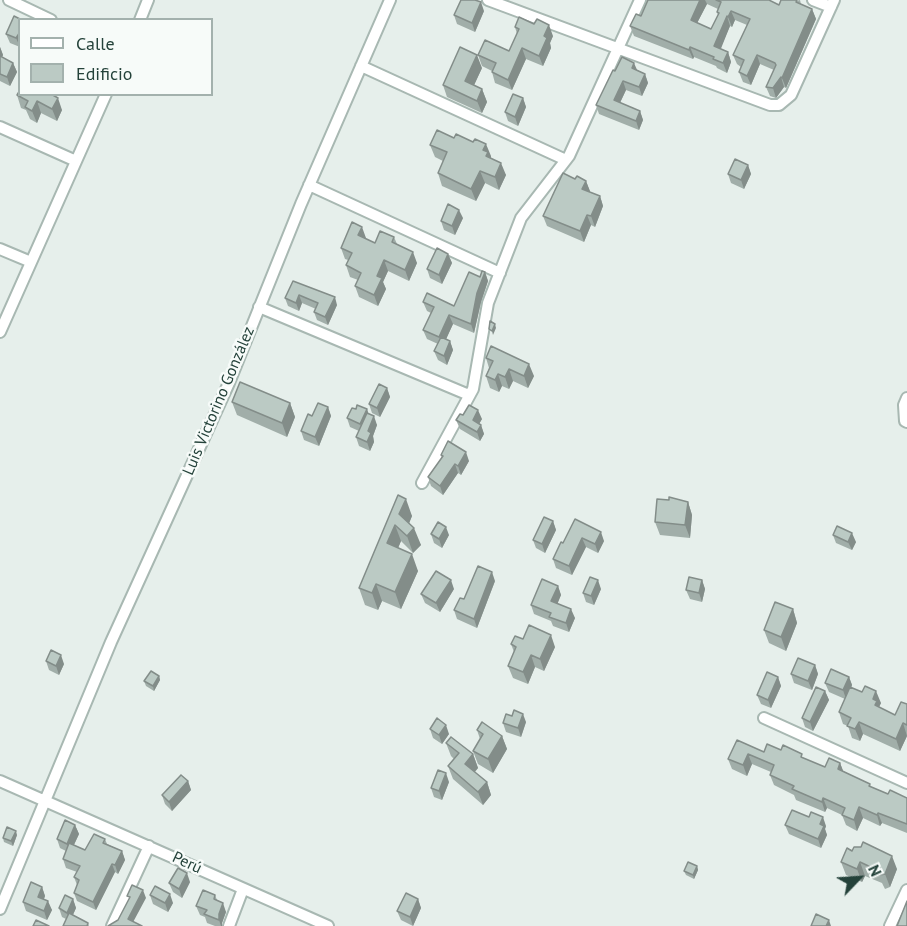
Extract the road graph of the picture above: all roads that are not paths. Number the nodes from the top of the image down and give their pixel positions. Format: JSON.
{"nodes":[{"id":1,"x":9,"y":0,"type":"edge"},
{"id":2,"x":148,"y":0,"type":"edge"},
{"id":3,"x":390,"y":0,"type":"edge"},
{"id":4,"x":488,"y":0,"type":"edge"},
{"id":5,"x":640,"y":0,"type":"edge"},
{"id":6,"x":813,"y":0,"type":"edge"},
{"id":7,"x":832,"y":4,"type":"edge"},
{"id":8,"x":47,"y":18,"type":"edge"},
{"id":9,"x":141,"y":18,"type":"edge"},
{"id":10,"x":617,"y":50,"type":"junction"},
{"id":11,"x":361,"y":66,"type":"junction"},
{"id":12,"x":105,"y":96,"type":"edge"},
{"id":13,"x":0,"y":127,"type":"edge"},
{"id":14,"x":566,"y":160,"type":"junction"},
{"id":15,"x":76,"y":161,"type":"junction"},
{"id":16,"x":309,"y":184,"type":"junction"},
{"id":17,"x":0,"y":249,"type":"edge"},
{"id":18,"x":31,"y":262,"type":"junction"},
{"id":19,"x":500,"y":273,"type":"junction"},
{"id":20,"x":260,"y":307,"type":"junction"},
{"id":21,"x":0,"y":332,"type":"edge"},
{"id":22,"x":469,"y":395,"type":"junction"},
{"id":23,"x":907,"y":398,"type":"edge"},
{"id":24,"x":907,"y":422,"type":"edge"},
{"id":25,"x":422,"y":483,"type":"dead end"},
{"id":26,"x":764,"y":718,"type":"dead end"},
{"id":27,"x":0,"y":781,"type":"edge"},
{"id":28,"x":907,"y":783,"type":"edge"},
{"id":29,"x":45,"y":801,"type":"junction"},
{"id":30,"x":149,"y":846,"type":"junction"},
{"id":31,"x":243,"y":889,"type":"junction"},
{"id":32,"x":907,"y":890,"type":"edge"},
{"id":33,"x":0,"y":909,"type":"edge"},
{"id":34,"x":112,"y":926,"type":"edge"},
{"id":35,"x":229,"y":926,"type":"edge"},
{"id":36,"x":328,"y":926,"type":"edge"},
{"id":37,"x":890,"y":926,"type":"edge"}],
"edges":[{"from":1,"to":8,"type":"street"},
{"from":2,"to":9,"type":"street"},
{"from":3,"to":11,"type":"street","name":"Luis Victorino González"},
{"from":4,"to":10,"type":"street"},
{"from":5,"to":10,"type":"street"},
{"from":6,"to":7,"type":"street"},
{"from":7,"to":10,"type":"street"},
{"from":10,"to":14,"type":"street"},
{"from":11,"to":14,"type":"street"},
{"from":11,"to":16,"type":"street","name":"Luis Victorino González"},
{"from":12,"to":15,"type":"street"},
{"from":13,"to":15,"type":"street"},
{"from":14,"to":19,"type":"street"},
{"from":15,"to":18,"type":"street"},
{"from":16,"to":19,"type":"street"},
{"from":16,"to":20,"type":"street","name":"Luis Victorino González"},
{"from":17,"to":18,"type":"street"},
{"from":18,"to":21,"type":"street"},
{"from":19,"to":22,"type":"street"},
{"from":20,"to":22,"type":"street"},
{"from":20,"to":29,"type":"street","name":"Luis Victorino González"},
{"from":22,"to":25,"type":"street"},
{"from":23,"to":24,"type":"street"},
{"from":26,"to":28,"type":"street"},
{"from":27,"to":29,"type":"street","name":"Perú"},
{"from":29,"to":30,"type":"street","name":"Perú"},
{"from":29,"to":33,"type":"street","name":"Luis Victorino González"},
{"from":30,"to":31,"type":"street","name":"Perú"},
{"from":30,"to":34,"type":"street"},
{"from":31,"to":35,"type":"street"},
{"from":31,"to":36,"type":"street","name":"Perú"},
{"from":32,"to":37,"type":"street"}]}
